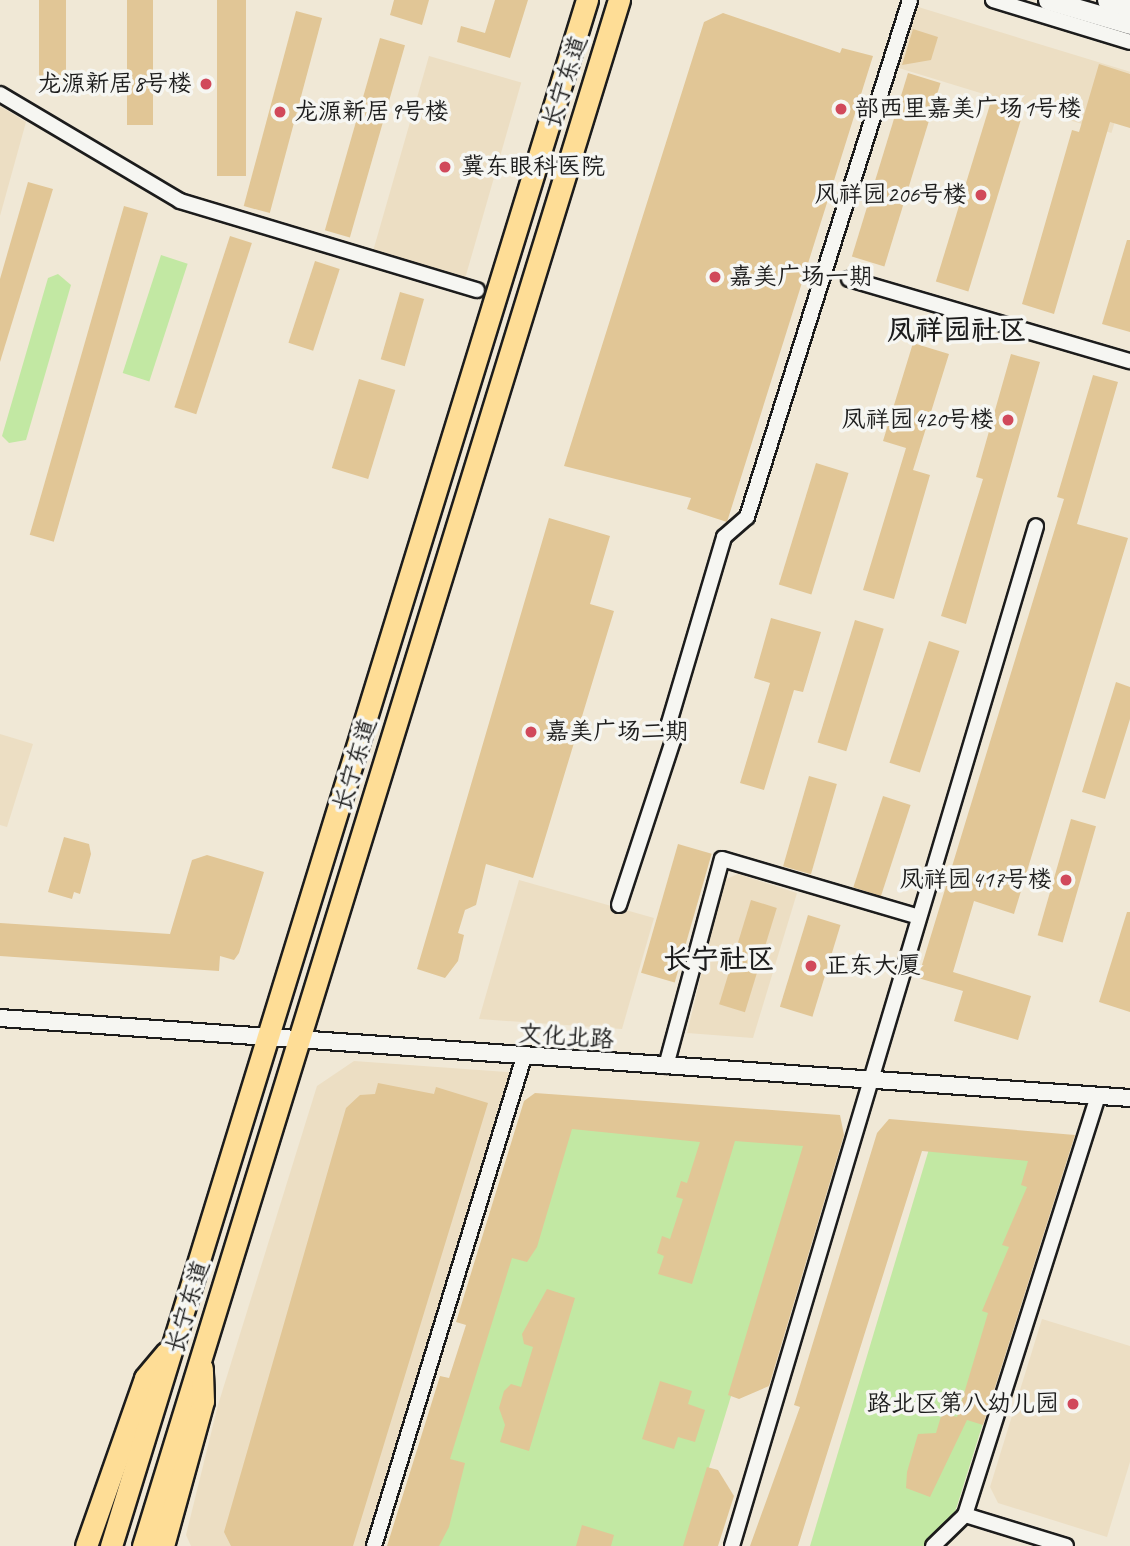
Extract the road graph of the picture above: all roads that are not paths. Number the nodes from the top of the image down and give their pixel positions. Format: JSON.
{"nodes":[{"id":1,"x":587,"y":0,"type":"edge"},
{"id":2,"x":619,"y":0,"type":"edge"},
{"id":3,"x":910,"y":0,"type":"edge"},
{"id":4,"x":993,"y":0,"type":"edge"},
{"id":5,"x":1048,"y":0,"type":"edge"},
{"id":6,"x":1107,"y":0,"type":"edge"},
{"id":7,"x":1130,"y":7,"type":"edge"},
{"id":8,"x":1130,"y":24,"type":"edge"},
{"id":9,"x":1130,"y":42,"type":"edge"},
{"id":10,"x":0,"y":94,"type":"edge"},
{"id":11,"x":849,"y":279,"type":"dead end"},
{"id":12,"x":477,"y":290,"type":"dead end"},
{"id":13,"x":1130,"y":361,"type":"edge"},
{"id":14,"x":1036,"y":526,"type":"dead end"},
{"id":15,"x":619,"y":905,"type":"dead end"},
{"id":16,"x":916,"y":916,"type":"junction"},
{"id":17,"x":0,"y":1017,"type":"edge"},
{"id":18,"x":267,"y":1038,"type":"junction"},
{"id":19,"x":296,"y":1042,"type":"junction"},
{"id":20,"x":524,"y":1057,"type":"junction"},
{"id":21,"x":666,"y":1066,"type":"junction"},
{"id":22,"x":869,"y":1081,"type":"junction"},
{"id":23,"x":1098,"y":1096,"type":"junction"},
{"id":24,"x":1130,"y":1098,"type":"edge"},
{"id":25,"x":174,"y":1343,"type":"junction"},
{"id":26,"x":201,"y":1350,"type":"junction"},
{"id":27,"x":965,"y":1515,"type":"junction"},
{"id":28,"x":1022,"y":1540,"type":"edge"},
{"id":29,"x":86,"y":1546,"type":"edge"},
{"id":30,"x":111,"y":1546,"type":"edge"},
{"id":31,"x":143,"y":1546,"type":"edge"},
{"id":32,"x":163,"y":1546,"type":"edge"},
{"id":33,"x":374,"y":1546,"type":"edge"},
{"id":34,"x":733,"y":1546,"type":"edge"},
{"id":35,"x":933,"y":1546,"type":"edge"},
{"id":36,"x":1066,"y":1546,"type":"edge"}],
"edges":[{"from":1,"to":18,"type":"main road","name":"长宁东道"},
{"from":2,"to":19,"type":"main road","name":"长宁东道"},
{"from":3,"to":15,"type":"street"},
{"from":4,"to":9,"type":"street"},
{"from":5,"to":8,"type":"main road"},
{"from":6,"to":7,"type":"main road"},
{"from":10,"to":12,"type":"street"},
{"from":11,"to":13,"type":"street"},
{"from":14,"to":16,"type":"street"},
{"from":16,"to":21,"type":"street"},
{"from":16,"to":22,"type":"street"},
{"from":17,"to":18,"type":"street","name":"文化北路"},
{"from":18,"to":19,"type":"street","name":"文化北路"},
{"from":18,"to":25,"type":"main road","name":"长宁东道"},
{"from":19,"to":20,"type":"street","name":"文化北路"},
{"from":19,"to":26,"type":"main road","name":"长宁东道"},
{"from":20,"to":21,"type":"street","name":"文化北路"},
{"from":20,"to":33,"type":"street"},
{"from":21,"to":22,"type":"street","name":"文化北路"},
{"from":22,"to":23,"type":"street","name":"文化北路"},
{"from":22,"to":34,"type":"street"},
{"from":23,"to":24,"type":"street","name":"文化北路"},
{"from":23,"to":27,"type":"street"},
{"from":25,"to":29,"type":"main road"},
{"from":25,"to":30,"type":"main road","name":"长宁东道"},
{"from":26,"to":31,"type":"main road","name":"长宁东道"},
{"from":26,"to":32,"type":"main road"},
{"from":27,"to":28,"type":"street"},
{"from":27,"to":35,"type":"street"},
{"from":28,"to":36,"type":"street"}]}
